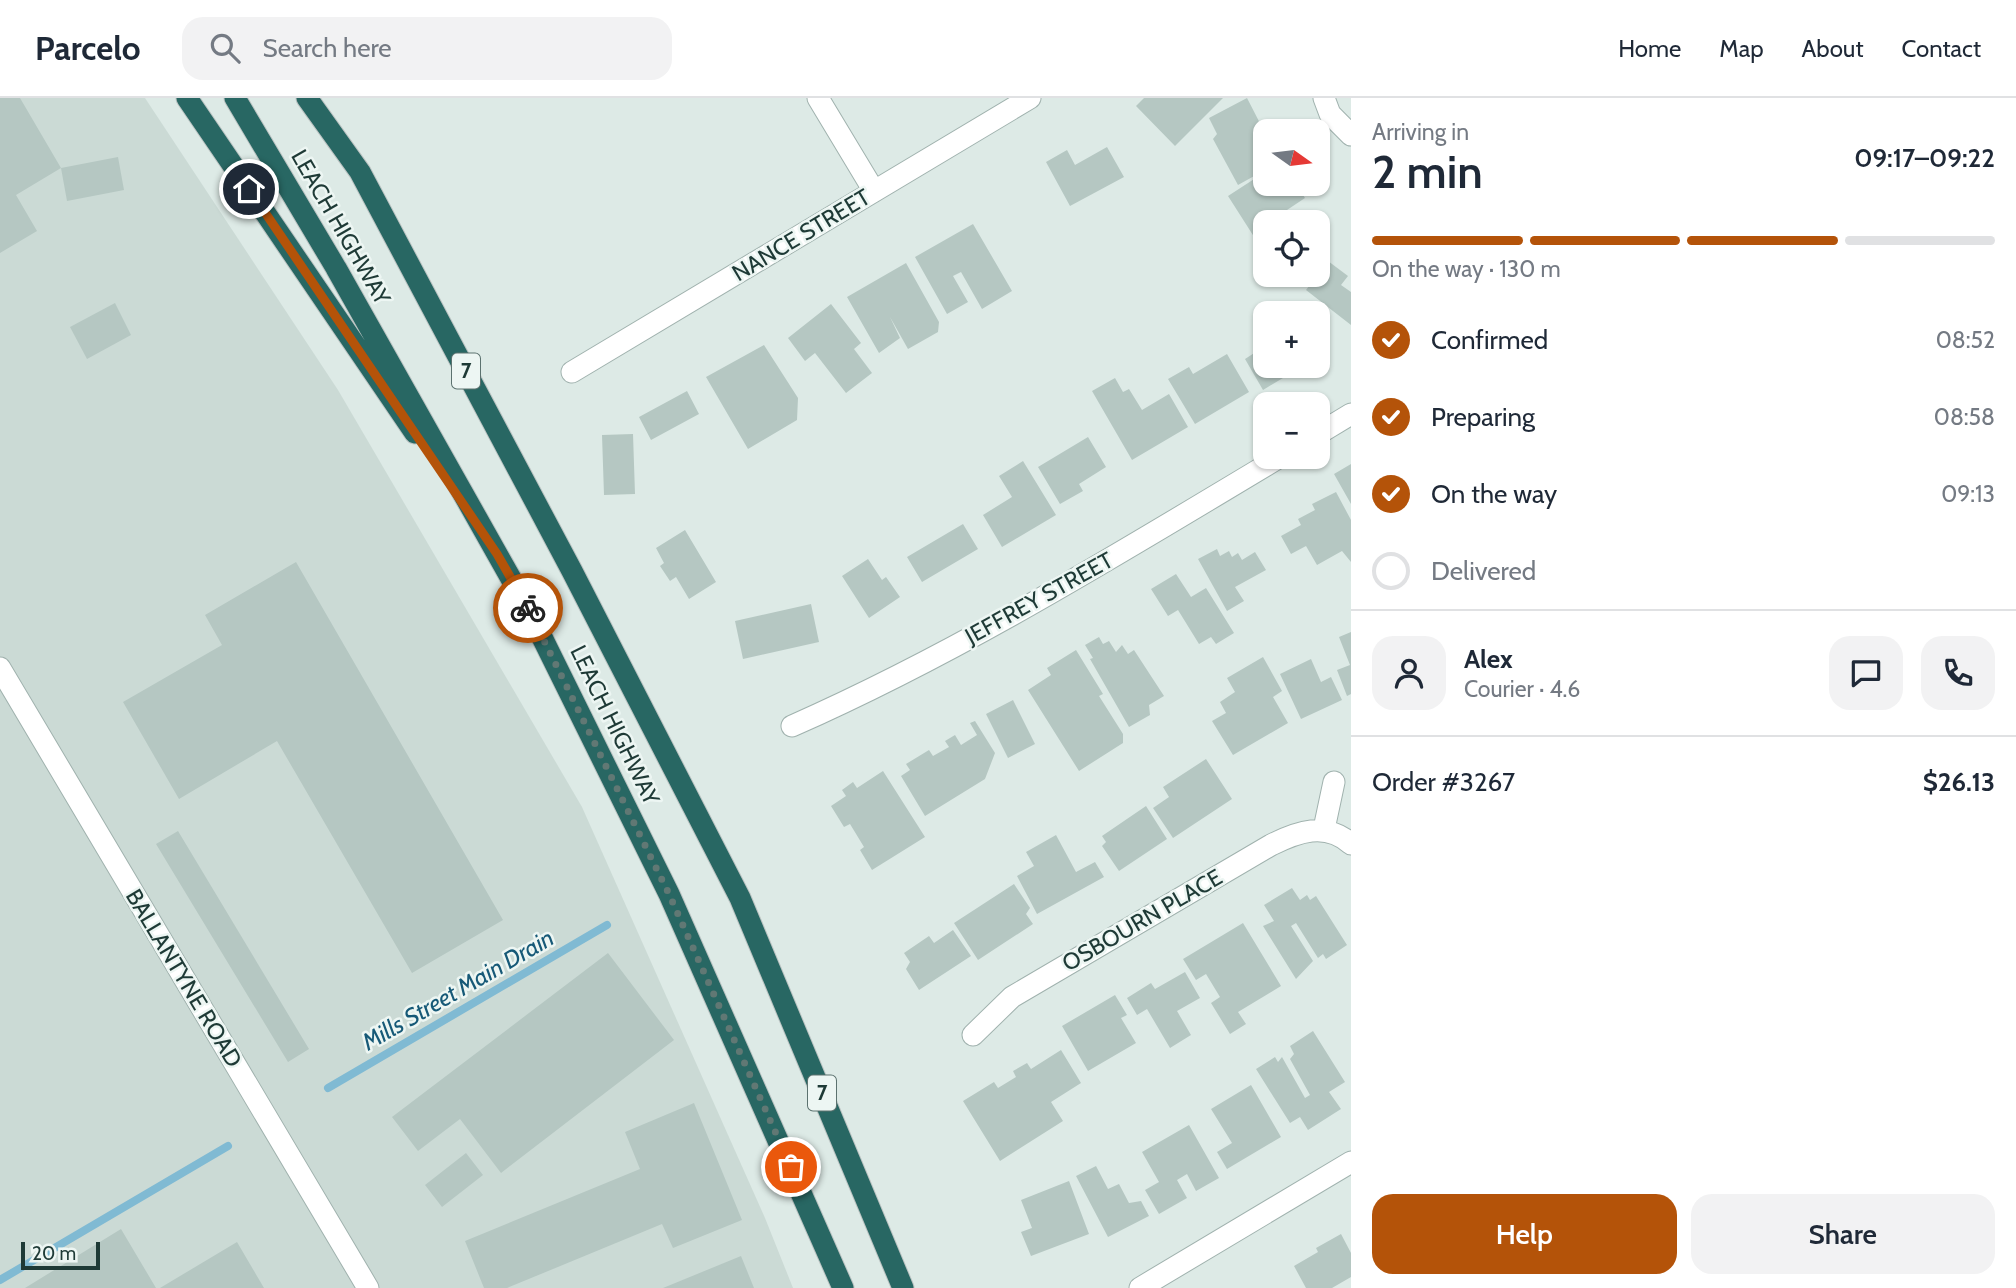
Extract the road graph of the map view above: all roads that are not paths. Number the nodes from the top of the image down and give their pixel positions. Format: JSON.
{"nodes":[{"id":1,"x":187,"y":98,"type":"edge"},
{"id":2,"x":235,"y":98,"type":"edge"},
{"id":3,"x":307,"y":98,"type":"edge"},
{"id":4,"x":323,"y":98,"type":"edge"},
{"id":5,"x":818,"y":98,"type":"edge"},
{"id":6,"x":1030,"y":98,"type":"edge"},
{"id":7,"x":1324,"y":98,"type":"edge"},
{"id":8,"x":1351,"y":135,"type":"edge"},
{"id":9,"x":360,"y":172,"type":"junction"},
{"id":10,"x":874,"y":191,"type":"junction"},
{"id":11,"x":572,"y":372,"type":"dead end"},
{"id":12,"x":1351,"y":414,"type":"edge"},
{"id":13,"x":1330,"y":427,"type":"edge"},
{"id":14,"x":1260,"y":469,"type":"edge"},
{"id":15,"x":497,"y":554,"type":"junction"},
{"id":16,"x":0,"y":667,"type":"edge"},
{"id":17,"x":792,"y":726,"type":"dead end"},
{"id":18,"x":1334,"y":782,"type":"dead end"},
{"id":19,"x":1324,"y":829,"type":"junction"},
{"id":20,"x":1351,"y":844,"type":"edge"},
{"id":21,"x":973,"y":1035,"type":"dead end"},
{"id":22,"x":1351,"y":1162,"type":"edge"},
{"id":23,"x":368,"y":1288,"type":"edge"},
{"id":24,"x":843,"y":1288,"type":"edge"},
{"id":25,"x":903,"y":1288,"type":"edge"},
{"id":26,"x":1140,"y":1288,"type":"edge"}],
"edges":[{"from":1,"to":15,"type":"highway"},
{"from":2,"to":15,"type":"highway","name":"LEACH HIGHWAY"},
{"from":3,"to":9,"type":"highway","name":"LEACH HIGHWAY","number":"7"},
{"from":4,"to":9,"type":"highway"},
{"from":5,"to":10,"type":"street"},
{"from":6,"to":10,"type":"street","name":"NANCE STREET"},
{"from":7,"to":8,"type":"street"},
{"from":9,"to":25,"type":"highway","name":"LEACH HIGHWAY","number":"7"},
{"from":10,"to":11,"type":"street","name":"NANCE STREET"},
{"from":12,"to":13,"type":"street"},
{"from":14,"to":17,"type":"street","name":"JEFFREY STREET"},
{"from":15,"to":24,"type":"highway","name":"LEACH HIGHWAY"},
{"from":16,"to":23,"type":"street","name":"BALLANTYNE ROAD"},
{"from":18,"to":19,"type":"street"},
{"from":19,"to":20,"type":"street"},
{"from":19,"to":21,"type":"street","name":"OSBOURN PLACE"},
{"from":22,"to":26,"type":"street"}]}
